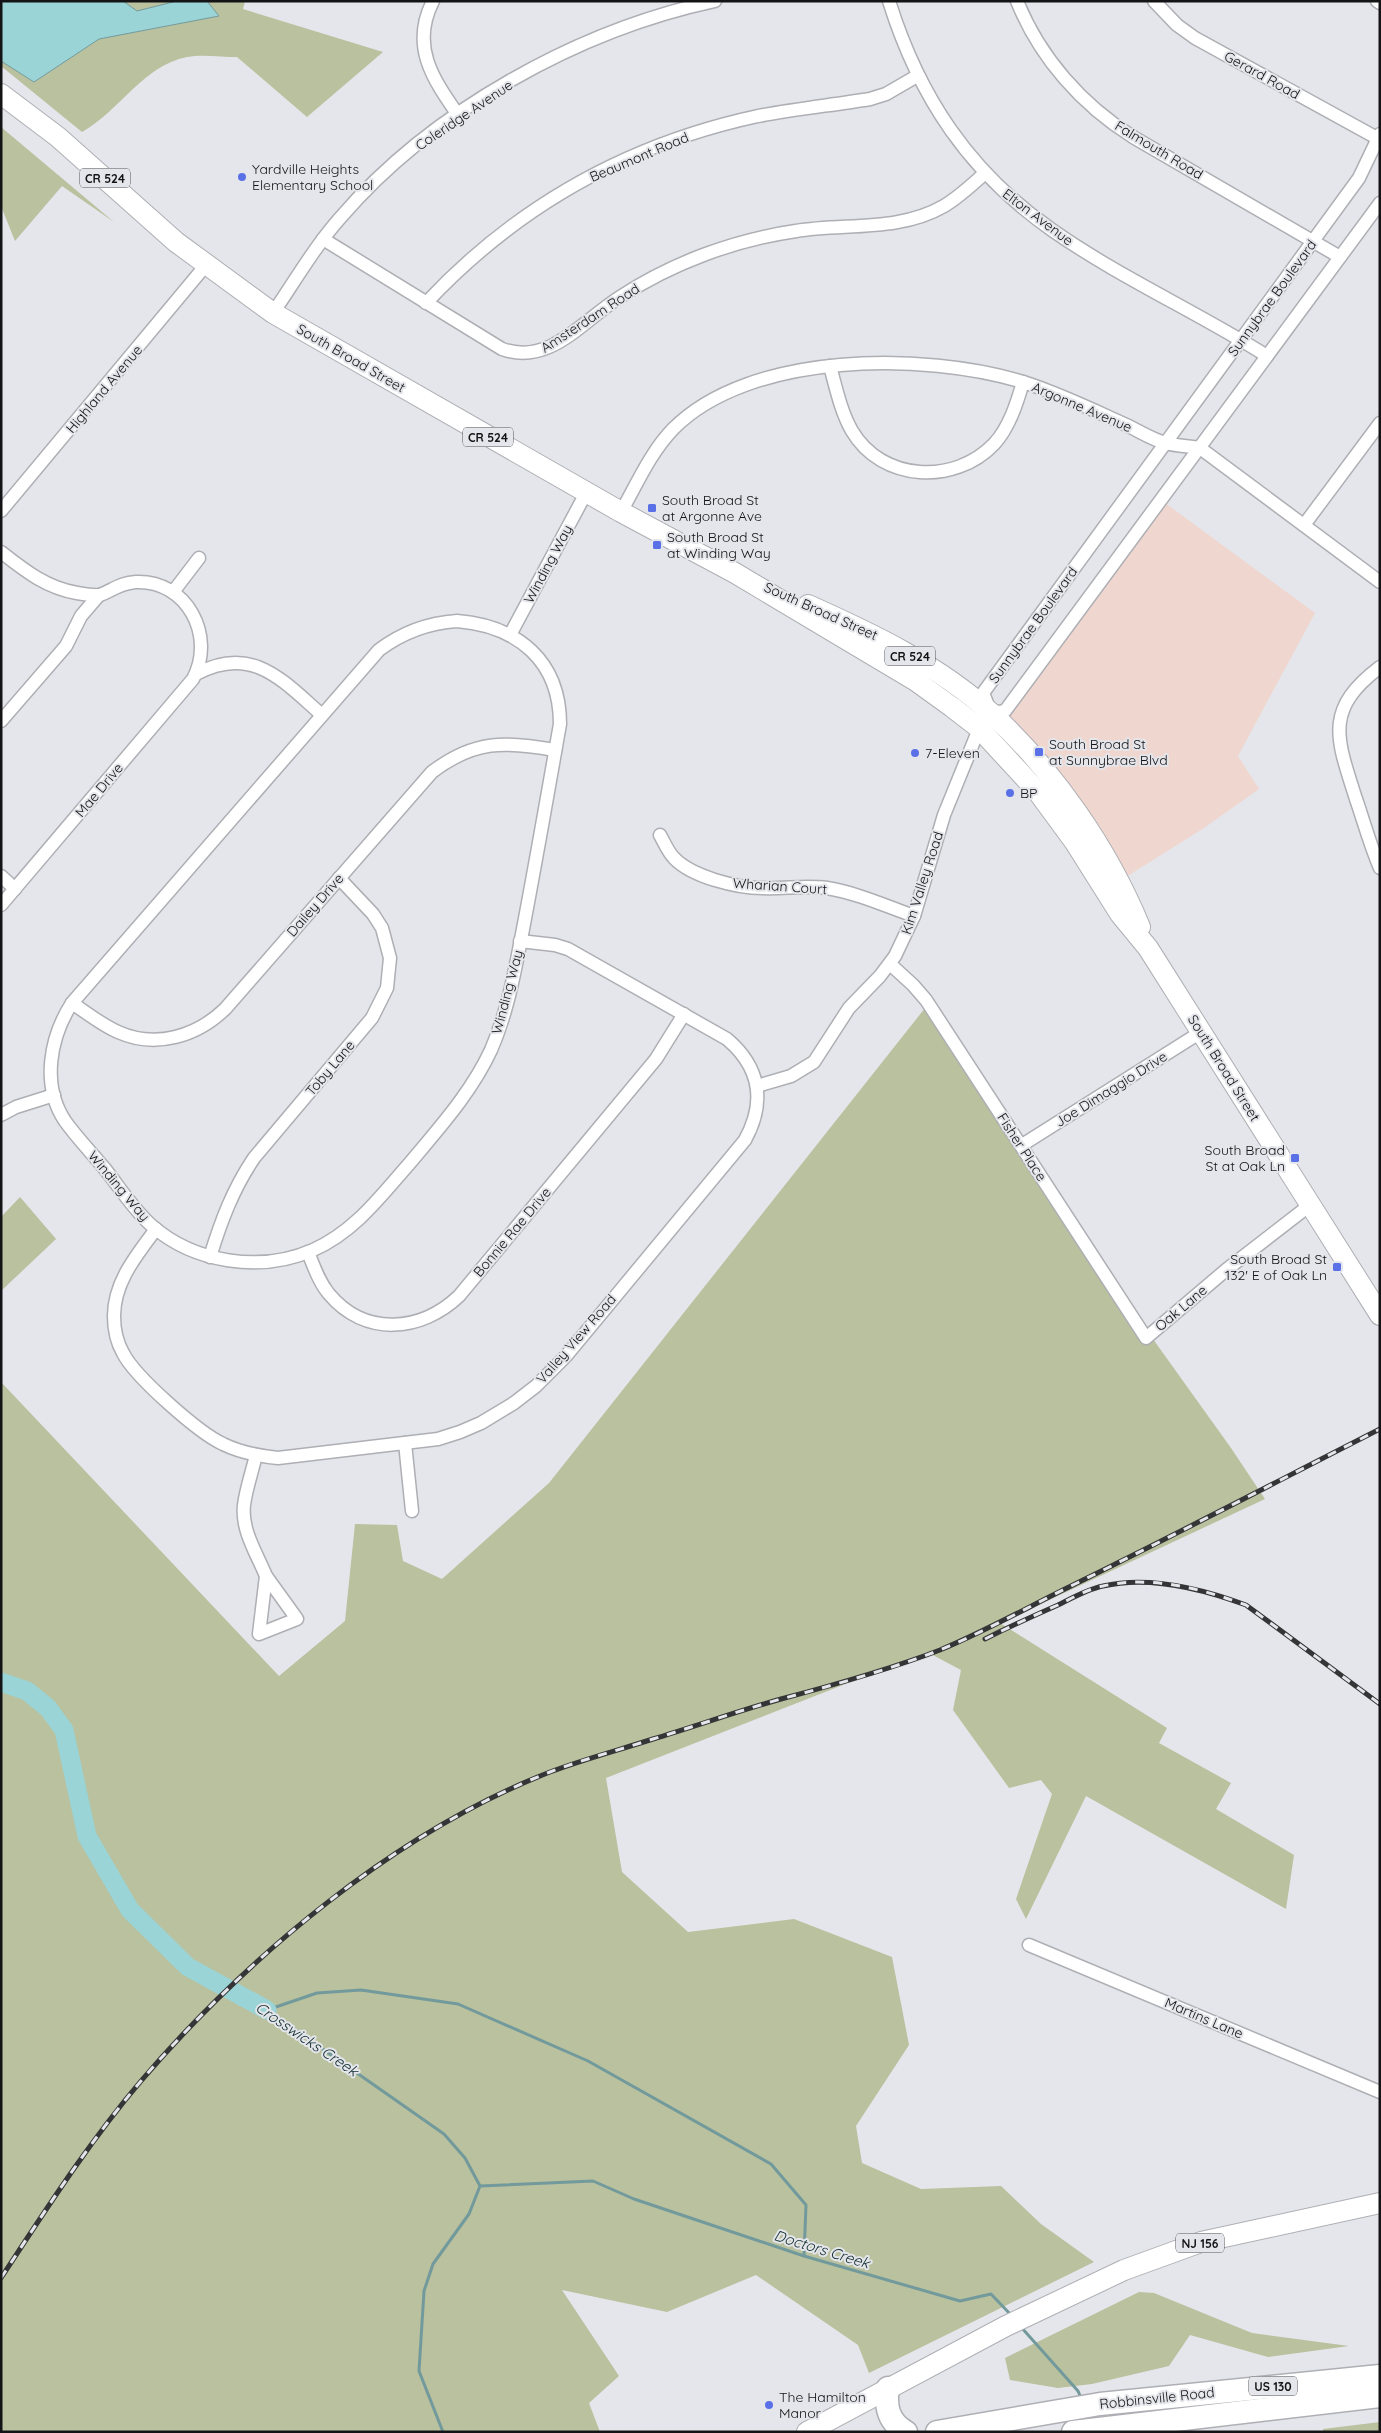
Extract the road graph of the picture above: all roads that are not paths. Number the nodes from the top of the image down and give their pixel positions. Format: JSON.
{"nodes":[{"id":1,"x":433,"y":1,"type":"edge"},
{"id":2,"x":715,"y":1,"type":"edge"},
{"id":3,"x":888,"y":1,"type":"edge"},
{"id":4,"x":1017,"y":1,"type":"edge"},
{"id":5,"x":1154,"y":1,"type":"edge"},
{"id":6,"x":917,"y":76,"type":"junction"},
{"id":7,"x":1,"y":94,"type":"edge"},
{"id":8,"x":458,"y":115,"type":"junction"},
{"id":9,"x":1379,"y":136,"type":"edge"},
{"id":10,"x":985,"y":173,"type":"junction"},
{"id":11,"x":1380,"y":203,"type":"edge"},
{"id":12,"x":323,"y":239,"type":"junction"},
{"id":13,"x":1314,"y":241,"type":"junction"},
{"id":14,"x":1340,"y":257,"type":"junction"},
{"id":15,"x":206,"y":265,"type":"junction"},
{"id":16,"x":426,"y":303,"type":"junction"},
{"id":17,"x":273,"y":313,"type":"junction"},
{"id":18,"x":1241,"y":340,"type":"junction"},
{"id":19,"x":1267,"y":356,"type":"junction"},
{"id":20,"x":830,"y":366,"type":"junction"},
{"id":21,"x":1023,"y":382,"type":"junction"},
{"id":22,"x":1380,"y":423,"type":"edge"},
{"id":23,"x":1166,"y":443,"type":"junction"},
{"id":24,"x":1200,"y":448,"type":"junction"},
{"id":25,"x":586,"y":493,"type":"junction"},
{"id":26,"x":1,"y":511,"type":"edge"},
{"id":27,"x":621,"y":512,"type":"junction"},
{"id":28,"x":1304,"y":525,"type":"junction"},
{"id":29,"x":1,"y":552,"type":"edge"},
{"id":30,"x":199,"y":558,"type":"dead end"},
{"id":31,"x":1380,"y":582,"type":"edge"},
{"id":32,"x":173,"y":592,"type":"junction"},
{"id":33,"x":99,"y":595,"type":"junction"},
{"id":34,"x":510,"y":635,"type":"junction"},
{"id":35,"x":1380,"y":667,"type":"edge"},
{"id":36,"x":196,"y":674,"type":"junction"},
{"id":37,"x":322,"y":715,"type":"junction"},
{"id":38,"x":984,"y":720,"type":"junction"},
{"id":39,"x":1,"y":721,"type":"edge"},
{"id":40,"x":556,"y":750,"type":"junction"},
{"id":41,"x":1084,"y":822,"type":"junction"},
{"id":42,"x":660,"y":835,"type":"dead end"},
{"id":43,"x":1074,"y":840,"type":"junction"},
{"id":44,"x":1096,"y":858,"type":"junction"},
{"id":45,"x":1380,"y":868,"type":"edge"},
{"id":46,"x":1,"y":876,"type":"edge"},
{"id":47,"x":339,"y":878,"type":"junction"},
{"id":48,"x":15,"y":888,"type":"junction"},
{"id":49,"x":1,"y":905,"type":"edge"},
{"id":50,"x":914,"y":916,"type":"junction"},
{"id":51,"x":520,"y":941,"type":"junction"},
{"id":52,"x":890,"y":964,"type":"junction"},
{"id":53,"x":72,"y":1003,"type":"junction"},
{"id":54,"x":684,"y":1014,"type":"junction"},
{"id":55,"x":1201,"y":1032,"type":"junction"},
{"id":56,"x":757,"y":1086,"type":"junction"},
{"id":57,"x":54,"y":1095,"type":"junction"},
{"id":58,"x":1,"y":1115,"type":"edge"},
{"id":59,"x":1022,"y":1145,"type":"junction"},
{"id":60,"x":1310,"y":1205,"type":"junction"},
{"id":61,"x":156,"y":1229,"type":"junction"},
{"id":62,"x":308,"y":1252,"type":"junction"},
{"id":63,"x":210,"y":1257,"type":"junction"},
{"id":64,"x":1380,"y":1315,"type":"edge"},
{"id":65,"x":1146,"y":1338,"type":"joint"},
{"id":66,"x":405,"y":1443,"type":"junction"},
{"id":67,"x":256,"y":1455,"type":"junction"},
{"id":68,"x":412,"y":1511,"type":"dead end"},
{"id":69,"x":266,"y":1576,"type":"dead end"},
{"id":70,"x":1029,"y":1945,"type":"dead end"},
{"id":71,"x":1380,"y":2092,"type":"edge"},
{"id":72,"x":1380,"y":2203,"type":"edge"},
{"id":73,"x":1380,"y":2376,"type":"edge"},
{"id":74,"x":888,"y":2388,"type":"junction"},
{"id":75,"x":1380,"y":2396,"type":"edge"},
{"id":76,"x":1078,"y":2431,"type":"edge"},
{"id":77,"x":807,"y":2432,"type":"edge"},
{"id":78,"x":906,"y":2432,"type":"edge"},
{"id":79,"x":937,"y":2432,"type":"edge"}],
"edges":[{"from":1,"to":8,"type":"street"},
{"from":2,"to":8,"type":"street","name":"Coleridge Avenue"},
{"from":3,"to":6,"type":"street","name":"Elton Avenue"},
{"from":4,"to":13,"type":"street","name":"Falmouth Road"},
{"from":5,"to":9,"type":"street","name":"Gerard Road"},
{"from":6,"to":10,"type":"street","name":"Elton Avenue"},
{"from":6,"to":16,"type":"street","name":"Beaumont Road"},
{"from":7,"to":15,"type":"main road","name":"South Broad Street","number":"CR 524"},
{"from":8,"to":12,"type":"street","name":"Coleridge Avenue"},
{"from":9,"to":13,"type":"street","name":"Sunnybrae Boulevard"},
{"from":10,"to":16,"type":"street","name":"Amsterdam Road"},
{"from":10,"to":18,"type":"street","name":"Elton Avenue"},
{"from":11,"to":14,"type":"street","name":"Sunnybrae Boulevard"},
{"from":12,"to":16,"type":"street","name":"Amsterdam Road"},
{"from":12,"to":17,"type":"street","name":"Coleridge Avenue"},
{"from":13,"to":14,"type":"street","name":"Falmouth Road"},
{"from":13,"to":18,"type":"street","name":"Sunnybrae Boulevard"},
{"from":14,"to":19,"type":"street","name":"Sunnybrae Boulevard"},
{"from":15,"to":17,"type":"main road","name":"South Broad Street","number":"CR 524"},
{"from":15,"to":26,"type":"street","name":"Highland Avenue"},
{"from":17,"to":25,"type":"main road","name":"South Broad Street","number":"CR 524"},
{"from":18,"to":19,"type":"street","name":"Elton Avenue"},
{"from":18,"to":23,"type":"street","name":"Sunnybrae Boulevard"},
{"from":19,"to":24,"type":"street","name":"Sunnybrae Boulevard"},
{"from":20,"to":21,"type":"street","name":"Argonne Avenue"},
{"from":20,"to":21,"type":"street"},
{"from":20,"to":27,"type":"street","name":"Argonne Avenue"},
{"from":21,"to":23,"type":"street","name":"Argonne Avenue"},
{"from":22,"to":28,"type":"street"},
{"from":23,"to":24,"type":"street","name":"Argonne Avenue"},
{"from":23,"to":38,"type":"street","name":"Sunnybrae Boulevard"},
{"from":24,"to":28,"type":"street","name":"Argonne Avenue"},
{"from":24,"to":38,"type":"street","name":"Sunnybrae Boulevard"},
{"from":25,"to":27,"type":"main road","name":"South Broad Street","number":"CR 524"},
{"from":25,"to":34,"type":"street","name":"Winding Way"},
{"from":27,"to":38,"type":"main road","name":"South Broad Street","number":"CR 524"},
{"from":28,"to":31,"type":"street","name":"Argonne Avenue"},
{"from":29,"to":33,"type":"street"},
{"from":30,"to":32,"type":"street"},
{"from":32,"to":33,"type":"street"},
{"from":32,"to":36,"type":"street"},
{"from":33,"to":39,"type":"street"},
{"from":34,"to":37,"type":"street","name":"Winding Way"},
{"from":34,"to":40,"type":"street","name":"Winding Way"},
{"from":35,"to":45,"type":"street"},
{"from":36,"to":37,"type":"street"},
{"from":36,"to":48,"type":"street","name":"Mae Drive"},
{"from":37,"to":53,"type":"street","name":"Winding Way"},
{"from":38,"to":41,"type":"main road","name":"South Broad Street","number":"CR 524"},
{"from":38,"to":43,"type":"main road","name":"South Broad Street","number":"CR 524"},
{"from":38,"to":50,"type":"street","name":"Kim Valley Road"},
{"from":40,"to":47,"type":"street","name":"Dailey Drive"},
{"from":40,"to":51,"type":"street","name":"Winding Way"},
{"from":41,"to":43,"type":"main road"},
{"from":41,"to":44,"type":"main road","name":"South Broad Street","number":"CR 524"},
{"from":42,"to":50,"type":"street","name":"Wharian Court"},
{"from":43,"to":44,"type":"main road","name":"South Broad Street","number":"CR 524"},
{"from":44,"to":55,"type":"main road","name":"South Broad Street","number":"CR 524"},
{"from":46,"to":48,"type":"street"},
{"from":47,"to":53,"type":"street","name":"Dailey Drive"},
{"from":47,"to":63,"type":"street","name":"Toby Lane"},
{"from":48,"to":49,"type":"street","name":"Mae Drive"},
{"from":50,"to":52,"type":"street","name":"Kim Valley Road"},
{"from":51,"to":54,"type":"street","name":"Valley View Road"},
{"from":51,"to":62,"type":"street","name":"Winding Way"},
{"from":52,"to":56,"type":"street","name":"Kim Valley Road"},
{"from":52,"to":59,"type":"street","name":"Fisher Place"},
{"from":53,"to":57,"type":"street","name":"Winding Way"},
{"from":54,"to":56,"type":"street","name":"Valley View Road"},
{"from":54,"to":62,"type":"street","name":"Bonnie Rae Drive"},
{"from":55,"to":59,"type":"street","name":"Joe Dimaggio Drive"},
{"from":55,"to":60,"type":"main road","name":"South Broad Street","number":"CR 524"},
{"from":56,"to":66,"type":"street","name":"Valley View Road"},
{"from":57,"to":58,"type":"street"},
{"from":57,"to":61,"type":"street","name":"Winding Way"},
{"from":59,"to":65,"type":"street","name":"Fisher Place"},
{"from":60,"to":64,"type":"main road","name":"South Broad Street","number":"CR 524"},
{"from":60,"to":65,"type":"street","name":"Oak Lane"},
{"from":61,"to":63,"type":"street","name":"Winding Way"},
{"from":61,"to":67,"type":"street","name":"Valley View Road"},
{"from":62,"to":63,"type":"street","name":"Winding Way"},
{"from":66,"to":67,"type":"street","name":"Valley View Road"},
{"from":66,"to":68,"type":"street"},
{"from":67,"to":69,"type":"street"},
{"from":70,"to":71,"type":"street","name":"Martins Lane"},
{"from":72,"to":74,"type":"main road","number":"NJ 156"},
{"from":73,"to":79,"type":"highway","name":"Robbinsville Road","number":"US 130"},
{"from":74,"to":77,"type":"main road","number":"NJ 156"},
{"from":74,"to":78,"type":"highway"},
{"from":75,"to":76,"type":"highway","name":"Robbinsville Road","number":"US 130"}]}
